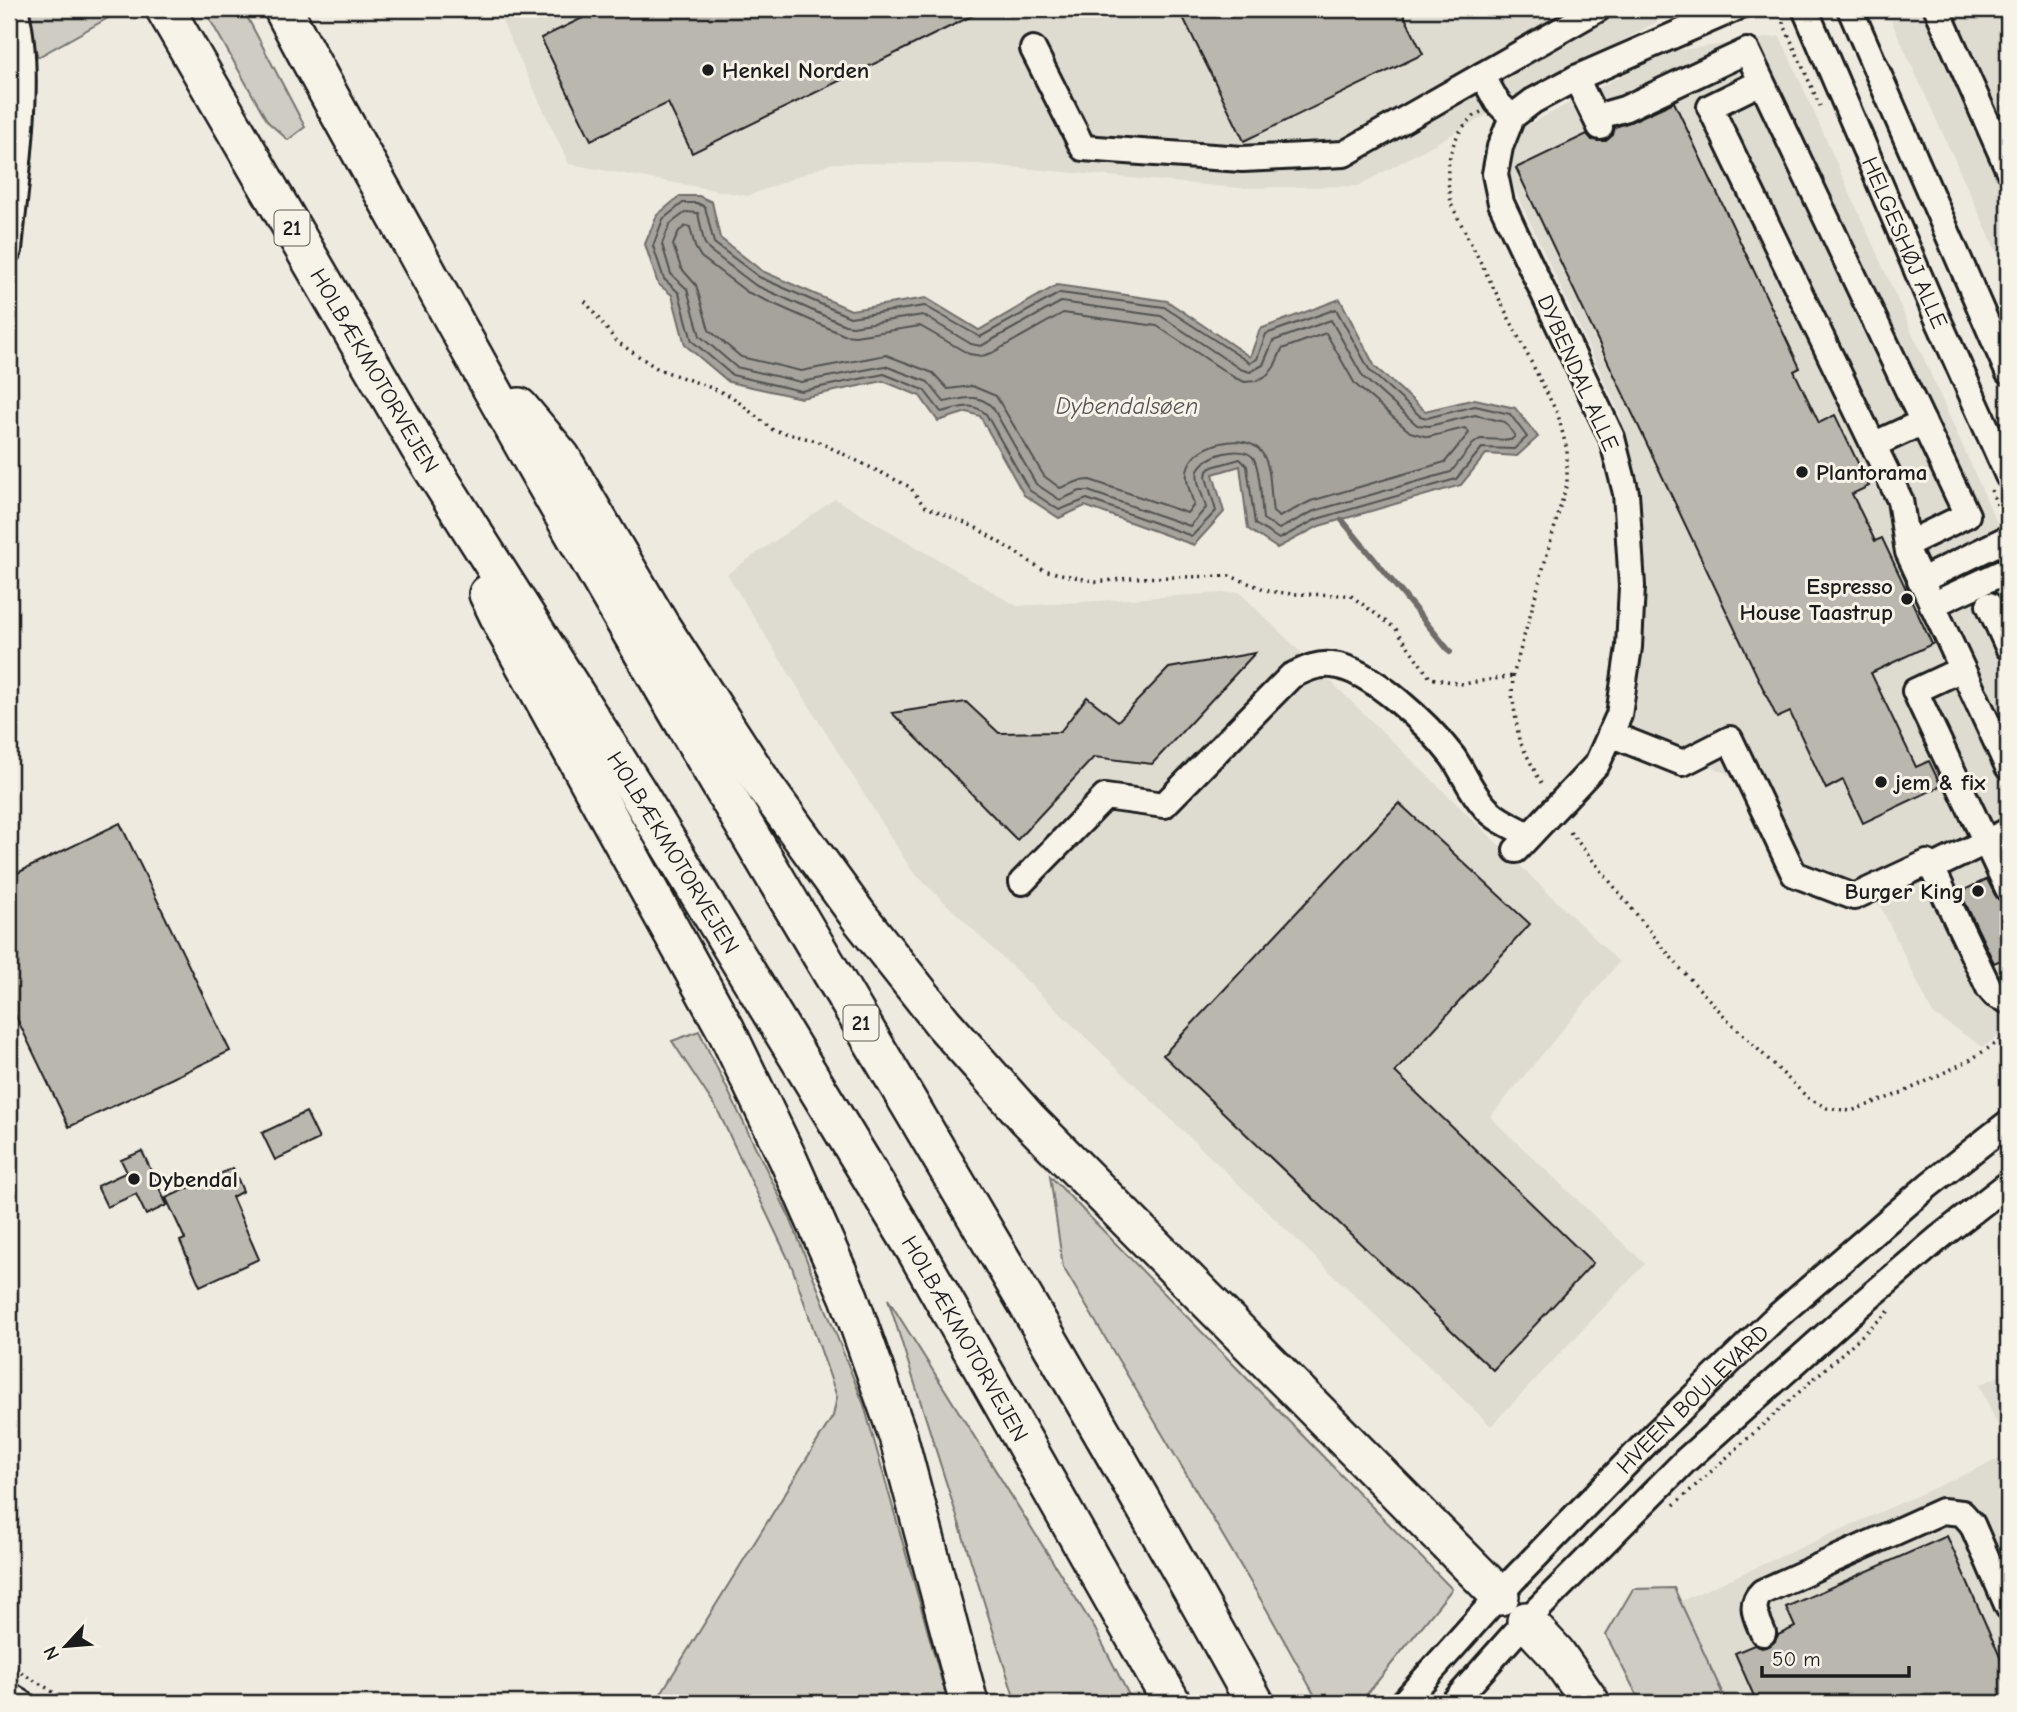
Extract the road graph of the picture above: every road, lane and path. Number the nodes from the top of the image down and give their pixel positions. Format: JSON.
{"nodes":[{"id":1,"x":15,"y":9,"type":"edge"},
{"id":2,"x":165,"y":9,"type":"edge"},
{"id":3,"x":284,"y":9,"type":"edge"},
{"id":4,"x":1598,"y":9,"type":"edge"},
{"id":5,"x":1734,"y":9,"type":"edge"},
{"id":6,"x":1805,"y":9,"type":"edge"},
{"id":7,"x":1850,"y":9,"type":"edge"},
{"id":8,"x":1937,"y":9,"type":"edge"},
{"id":9,"x":1033,"y":49,"type":"dead end"},
{"id":10,"x":1482,"y":75,"type":"junction"},
{"id":11,"x":1576,"y":78,"type":"junction"},
{"id":12,"x":1761,"y":82,"type":"junction"},
{"id":13,"x":1505,"y":110,"type":"junction"},
{"id":14,"x":2008,"y":169,"type":"edge"},
{"id":15,"x":9,"y":250,"type":"edge"},
{"id":16,"x":585,"y":302,"type":"dead end"},
{"id":17,"x":466,"y":344,"type":"junction"},
{"id":18,"x":2008,"y":372,"type":"edge"},
{"id":19,"x":1923,"y":422,"type":"junction"},
{"id":20,"x":1873,"y":445,"type":"junction"},
{"id":21,"x":419,"y":447,"type":"junction"},
{"id":22,"x":2008,"y":476,"type":"edge"},
{"id":23,"x":2008,"y":538,"type":"edge"},
{"id":24,"x":1907,"y":544,"type":"junction"},
{"id":25,"x":2008,"y":570,"type":"edge"},
{"id":26,"x":1920,"y":581,"type":"junction"},
{"id":27,"x":1932,"y":604,"type":"junction"},
{"id":28,"x":1989,"y":605,"type":"dead end"},
{"id":29,"x":2008,"y":647,"type":"edge"},
{"id":30,"x":1962,"y":670,"type":"junction"},
{"id":31,"x":1513,"y":676,"type":"junction"},
{"id":32,"x":1610,"y":734,"type":"junction"},
{"id":33,"x":2008,"y":767,"type":"edge"},
{"id":34,"x":1541,"y":783,"type":"dead end"},
{"id":35,"x":1570,"y":832,"type":"dead end"},
{"id":36,"x":1997,"y":837,"type":"edge"},
{"id":37,"x":2008,"y":859,"type":"edge"},
{"id":38,"x":1933,"y":868,"type":"junction"},
{"id":39,"x":1022,"y":881,"type":"dead end"},
{"id":40,"x":2008,"y":889,"type":"edge"},
{"id":41,"x":2002,"y":992,"type":"edge"},
{"id":42,"x":2008,"y":1036,"type":"edge"},
{"id":43,"x":2008,"y":1123,"type":"edge"},
{"id":44,"x":2008,"y":1184,"type":"edge"},
{"id":45,"x":1896,"y":1306,"type":"dead end"},
{"id":46,"x":1668,"y":1511,"type":"dead end"},
{"id":47,"x":1500,"y":1596,"type":"junction"},
{"id":48,"x":2008,"y":1607,"type":"edge"},
{"id":49,"x":1526,"y":1621,"type":"junction"},
{"id":50,"x":1763,"y":1633,"type":"dead end"},
{"id":51,"x":9,"y":1666,"type":"edge"},
{"id":52,"x":9,"y":1695,"type":"edge"},
{"id":53,"x":22,"y":1703,"type":"edge"},
{"id":54,"x":69,"y":1703,"type":"edge"},
{"id":55,"x":968,"y":1703,"type":"edge"},
{"id":56,"x":1172,"y":1703,"type":"edge"},
{"id":57,"x":1255,"y":1703,"type":"edge"},
{"id":58,"x":1404,"y":1703,"type":"edge"},
{"id":59,"x":1453,"y":1703,"type":"edge"},
{"id":60,"x":1591,"y":1703,"type":"edge"}],
"edges":[{"from":1,"to":15,"type":"street"},
{"from":2,"to":21,"type":"highway","name":"HOLBÆKMOTORVEJEN","number":"21"},
{"from":3,"to":17,"type":"highway","number":"21"},
{"from":4,"to":10,"type":"street"},
{"from":5,"to":11,"type":"street"},
{"from":6,"to":22,"type":"street","name":"HELGESHØJ ALLE"},
{"from":7,"to":18,"type":"street","name":"HELGESHØJ ALLE"},
{"from":8,"to":14,"type":"street"},
{"from":9,"to":10,"type":"street"},
{"from":10,"to":13,"type":"street"},
{"from":11,"to":12,"type":"street"},
{"from":11,"to":13,"type":"street"},
{"from":12,"to":19,"type":"street"},
{"from":12,"to":20,"type":"street"},
{"from":13,"to":31,"type":"path"},
{"from":13,"to":32,"type":"street","name":"DYBENDAL ALLE"},
{"from":16,"to":31,"type":"path"},
{"from":17,"to":47,"type":"highway"},
{"from":17,"to":57,"type":"highway","number":"21"},
{"from":19,"to":20,"type":"street"},
{"from":19,"to":24,"type":"street"},
{"from":20,"to":24,"type":"street"},
{"from":21,"to":55,"type":"highway"},
{"from":21,"to":56,"type":"highway","name":"HOLBÆKMOTORVEJEN","number":"21"},
{"from":23,"to":26,"type":"street"},
{"from":24,"to":26,"type":"street"},
{"from":25,"to":27,"type":"street"},
{"from":26,"to":27,"type":"street"},
{"from":27,"to":30,"type":"street"},
{"from":28,"to":29,"type":"street"},
{"from":30,"to":33,"type":"street"},
{"from":30,"to":36,"type":"street"},
{"from":31,"to":34,"type":"path"},
{"from":32,"to":38,"type":"street"},
{"from":32,"to":39,"type":"street","name":"DYBENDAL ALLE"},
{"from":35,"to":42,"type":"path"},
{"from":36,"to":37,"type":"street"},
{"from":36,"to":38,"type":"street"},
{"from":36,"to":40,"type":"street"},
{"from":38,"to":41,"type":"street"},
{"from":43,"to":47,"type":"street","name":"HVEEN BOULEVARD"},
{"from":44,"to":49,"type":"street","name":"HVEEN BOULEVARD"},
{"from":45,"to":46,"type":"path"},
{"from":47,"to":49,"type":"street"},
{"from":47,"to":58,"type":"street","name":"HVEEN BOULEVARD"},
{"from":48,"to":50,"type":"street"},
{"from":49,"to":59,"type":"street","name":"HVEEN BOULEVARD"},
{"from":49,"to":60,"type":"highway"},
{"from":51,"to":54,"type":"path"},
{"from":52,"to":53,"type":"street"}]}
